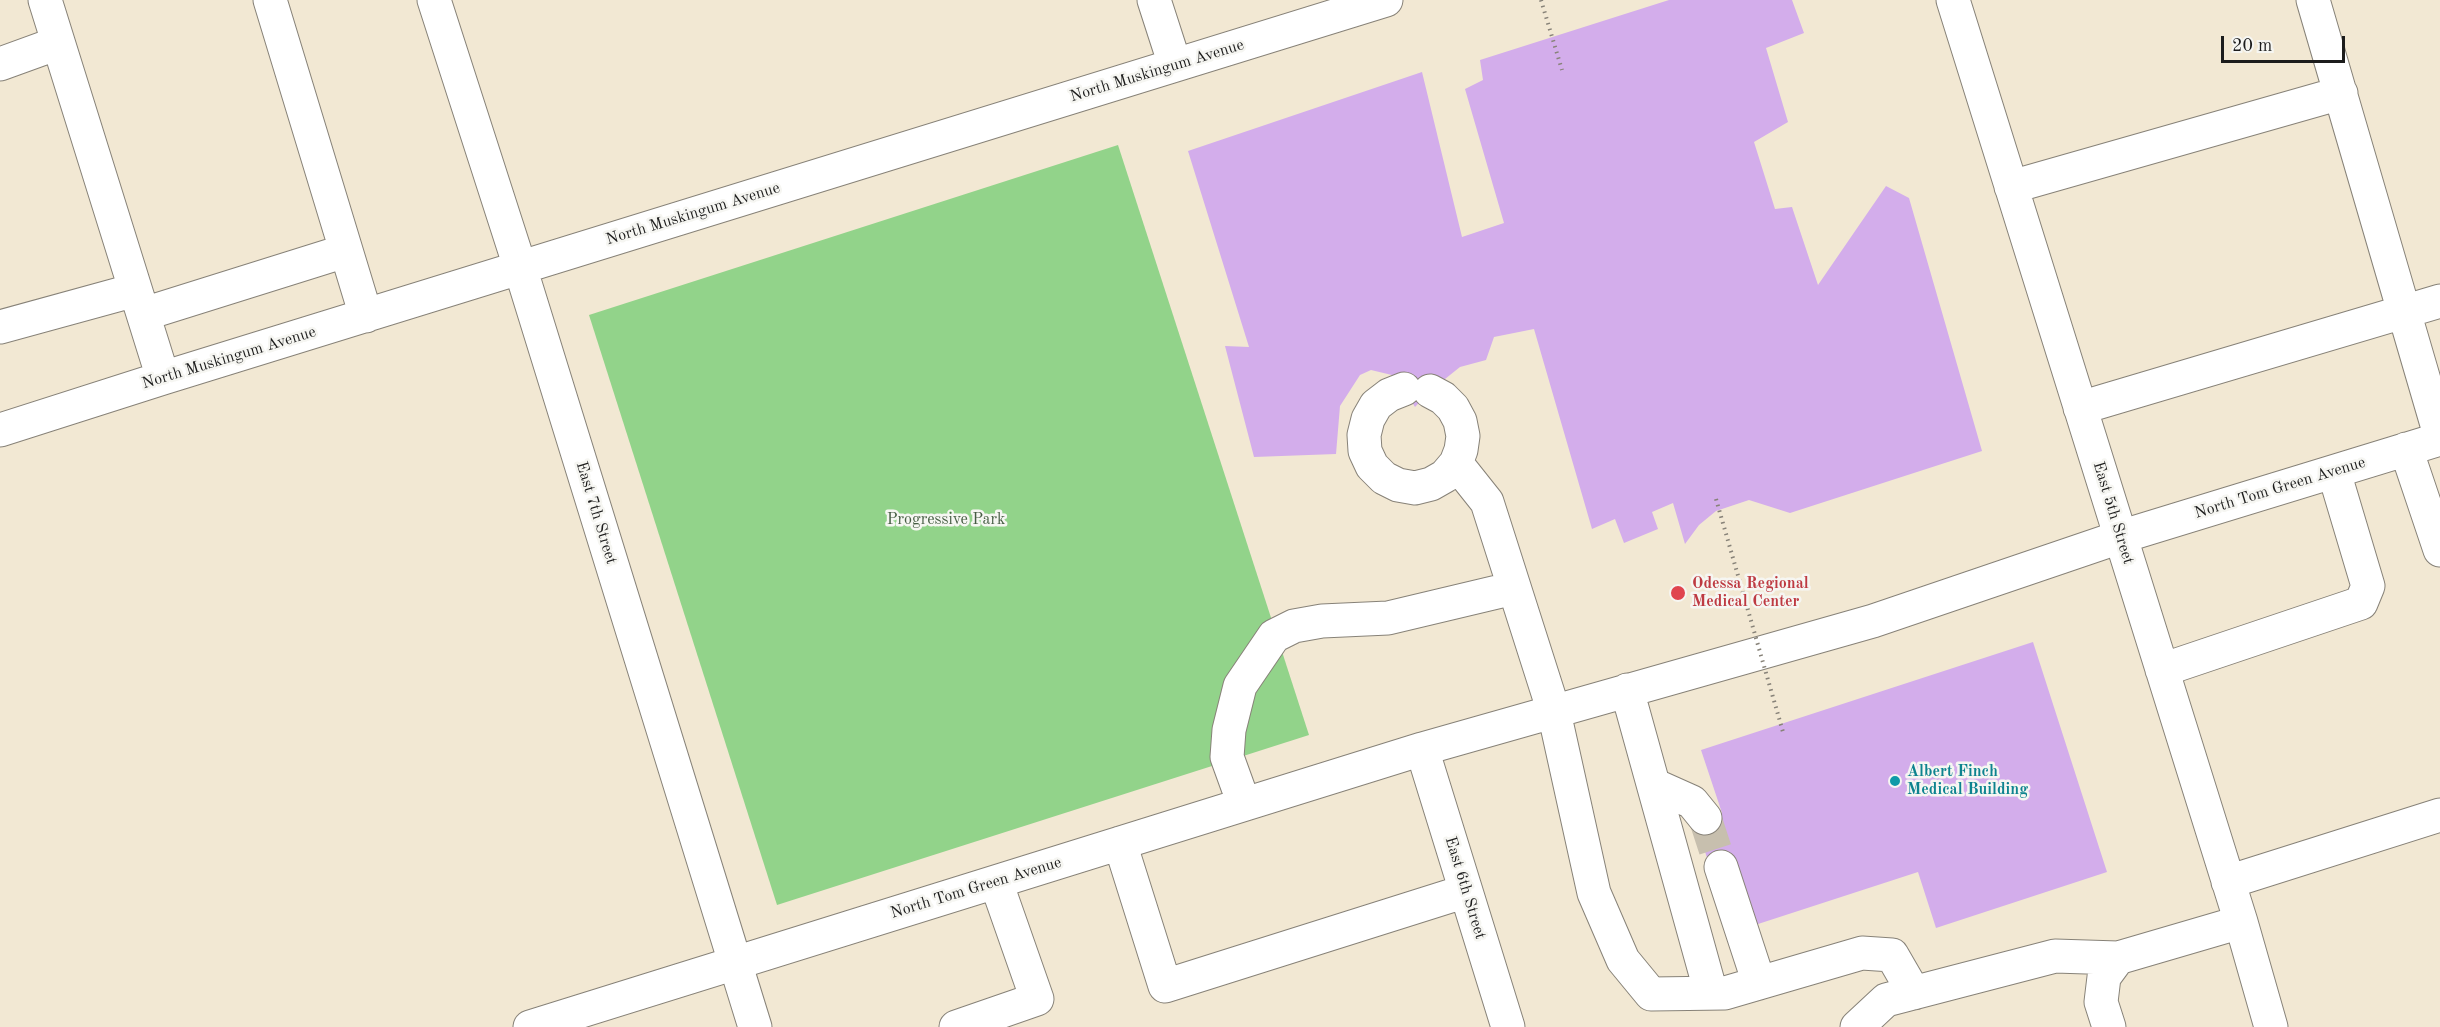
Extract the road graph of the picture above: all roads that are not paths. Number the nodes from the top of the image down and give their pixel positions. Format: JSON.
{"nodes":[{"id":1,"x":45,"y":0,"type":"edge"},
{"id":2,"x":270,"y":0,"type":"edge"},
{"id":3,"x":434,"y":0,"type":"edge"},
{"id":4,"x":1154,"y":0,"type":"edge"},
{"id":5,"x":1386,"y":0,"type":"edge"},
{"id":6,"x":1953,"y":0,"type":"edge"},
{"id":7,"x":2313,"y":0,"type":"edge"},
{"id":8,"x":58,"y":43,"type":"junction"},
{"id":9,"x":0,"y":64,"type":"edge"},
{"id":10,"x":1175,"y":65,"type":"junction"},
{"id":11,"x":2341,"y":93,"type":"junction"},
{"id":12,"x":2011,"y":187,"type":"junction"},
{"id":13,"x":345,"y":251,"type":"junction"},
{"id":14,"x":520,"y":267,"type":"junction"},
{"id":15,"x":2440,"y":301,"type":"edge"},
{"id":16,"x":139,"y":302,"type":"junction"},
{"id":17,"x":2404,"y":312,"type":"junction"},
{"id":18,"x":366,"y":316,"type":"junction"},
{"id":19,"x":0,"y":327,"type":"edge"},
{"id":20,"x":163,"y":378,"type":"junction"},
{"id":21,"x":2080,"y":408,"type":"junction"},
{"id":22,"x":0,"y":430,"type":"edge"},
{"id":23,"x":2440,"y":437,"type":"edge"},
{"id":24,"x":2406,"y":449,"type":"junction"},
{"id":25,"x":1456,"y":463,"type":"junction"},
{"id":26,"x":2334,"y":472,"type":"junction"},
{"id":27,"x":2120,"y":537,"type":"junction"},
{"id":28,"x":2440,"y":550,"type":"edge"},
{"id":29,"x":1514,"y":588,"type":"junction"},
{"id":30,"x":2162,"y":670,"type":"junction"},
{"id":31,"x":1628,"y":690,"type":"junction"},
{"id":32,"x":1554,"y":712,"type":"junction"},
{"id":33,"x":1422,"y":749,"type":"junction"},
{"id":34,"x":1654,"y":785,"type":"junction"},
{"id":35,"x":1244,"y":804,"type":"junction"},
{"id":36,"x":2440,"y":815,"type":"edge"},
{"id":37,"x":1706,"y":818,"type":"tunnel mouth"},
{"id":38,"x":1120,"y":843,"type":"junction"},
{"id":39,"x":1721,"y":867,"type":"tunnel mouth"},
{"id":40,"x":996,"y":882,"type":"junction"},
{"id":41,"x":2228,"y":882,"type":"junction"},
{"id":42,"x":1466,"y":891,"type":"junction"},
{"id":43,"x":2241,"y":922,"type":"junction"},
{"id":44,"x":2118,"y":958,"type":"junction"},
{"id":45,"x":735,"y":962,"type":"junction"},
{"id":46,"x":1759,"y":983,"type":"junction"},
{"id":47,"x":1711,"y":993,"type":"junction"},
{"id":48,"x":1914,"y":993,"type":"junction"},
{"id":49,"x":590,"y":1018,"type":"edge"},
{"id":50,"x":530,"y":1027,"type":"edge"},
{"id":51,"x":755,"y":1027,"type":"edge"},
{"id":52,"x":956,"y":1027,"type":"edge"},
{"id":53,"x":1508,"y":1027,"type":"edge"},
{"id":54,"x":1857,"y":1027,"type":"edge"},
{"id":55,"x":2109,"y":1027,"type":"edge"},
{"id":56,"x":2271,"y":1027,"type":"edge"}],
"edges":[{"from":1,"to":8,"type":"street"},
{"from":2,"to":13,"type":"street"},
{"from":3,"to":14,"type":"street","name":"East 7th Street"},
{"from":4,"to":10,"type":"street"},
{"from":5,"to":10,"type":"street","name":"North Muskingum Avenue"},
{"from":6,"to":12,"type":"street","name":"East 5th Street"},
{"from":7,"to":11,"type":"street"},
{"from":8,"to":9,"type":"street"},
{"from":8,"to":16,"type":"street"},
{"from":10,"to":14,"type":"street","name":"North Muskingum Avenue"},
{"from":11,"to":12,"type":"street"},
{"from":11,"to":17,"type":"street"},
{"from":12,"to":21,"type":"street","name":"East 5th Street"},
{"from":13,"to":16,"type":"street"},
{"from":13,"to":18,"type":"street"},
{"from":14,"to":18,"type":"street","name":"North Muskingum Avenue"},
{"from":14,"to":45,"type":"street","name":"East 7th Street"},
{"from":15,"to":17,"type":"street"},
{"from":16,"to":19,"type":"street"},
{"from":16,"to":20,"type":"street"},
{"from":17,"to":21,"type":"street"},
{"from":17,"to":23,"type":"street"},
{"from":18,"to":20,"type":"street","name":"North Muskingum Avenue"},
{"from":20,"to":22,"type":"street","name":"North Muskingum Avenue"},
{"from":21,"to":27,"type":"street","name":"East 5th Street"},
{"from":23,"to":24,"type":"street","name":"North Tom Green Avenue"},
{"from":24,"to":26,"type":"street","name":"North Tom Green Avenue"},
{"from":24,"to":28,"type":"street"},
{"from":25,"to":25,"type":"street"},
{"from":25,"to":29,"type":"street"},
{"from":26,"to":27,"type":"street","name":"North Tom Green Avenue"},
{"from":26,"to":30,"type":"street"},
{"from":27,"to":30,"type":"street","name":"East 5th Street"},
{"from":27,"to":31,"type":"street","name":"North Tom Green Avenue"},
{"from":29,"to":32,"type":"street"},
{"from":29,"to":35,"type":"street"},
{"from":30,"to":41,"type":"street","name":"East 5th Street"},
{"from":31,"to":32,"type":"street","name":"North Tom Green Avenue"},
{"from":31,"to":34,"type":"street"},
{"from":32,"to":33,"type":"street","name":"North Tom Green Avenue"},
{"from":32,"to":47,"type":"street"},
{"from":33,"to":35,"type":"street","name":"North Tom Green Avenue"},
{"from":33,"to":42,"type":"street","name":"East 6th Street"},
{"from":34,"to":37,"type":"street"},
{"from":34,"to":47,"type":"street"},
{"from":35,"to":38,"type":"street","name":"North Tom Green Avenue"},
{"from":36,"to":41,"type":"street"},
{"from":38,"to":40,"type":"street","name":"North Tom Green Avenue"},
{"from":38,"to":42,"type":"street"},
{"from":39,"to":46,"type":"street"},
{"from":40,"to":45,"type":"street","name":"North Tom Green Avenue"},
{"from":40,"to":52,"type":"street"},
{"from":41,"to":43,"type":"street","name":"East 5th Street"},
{"from":42,"to":53,"type":"street","name":"East 6th Street"},
{"from":43,"to":44,"type":"street"},
{"from":43,"to":56,"type":"street","name":"East 5th Street"},
{"from":44,"to":48,"type":"street"},
{"from":44,"to":55,"type":"street"},
{"from":45,"to":49,"type":"street","name":"North Tom Green Avenue"},
{"from":45,"to":51,"type":"street","name":"East 7th Street"},
{"from":46,"to":47,"type":"street"},
{"from":46,"to":48,"type":"street"},
{"from":48,"to":54,"type":"street"},
{"from":49,"to":50,"type":"street","name":"North Tom Green Avenue"}]}
